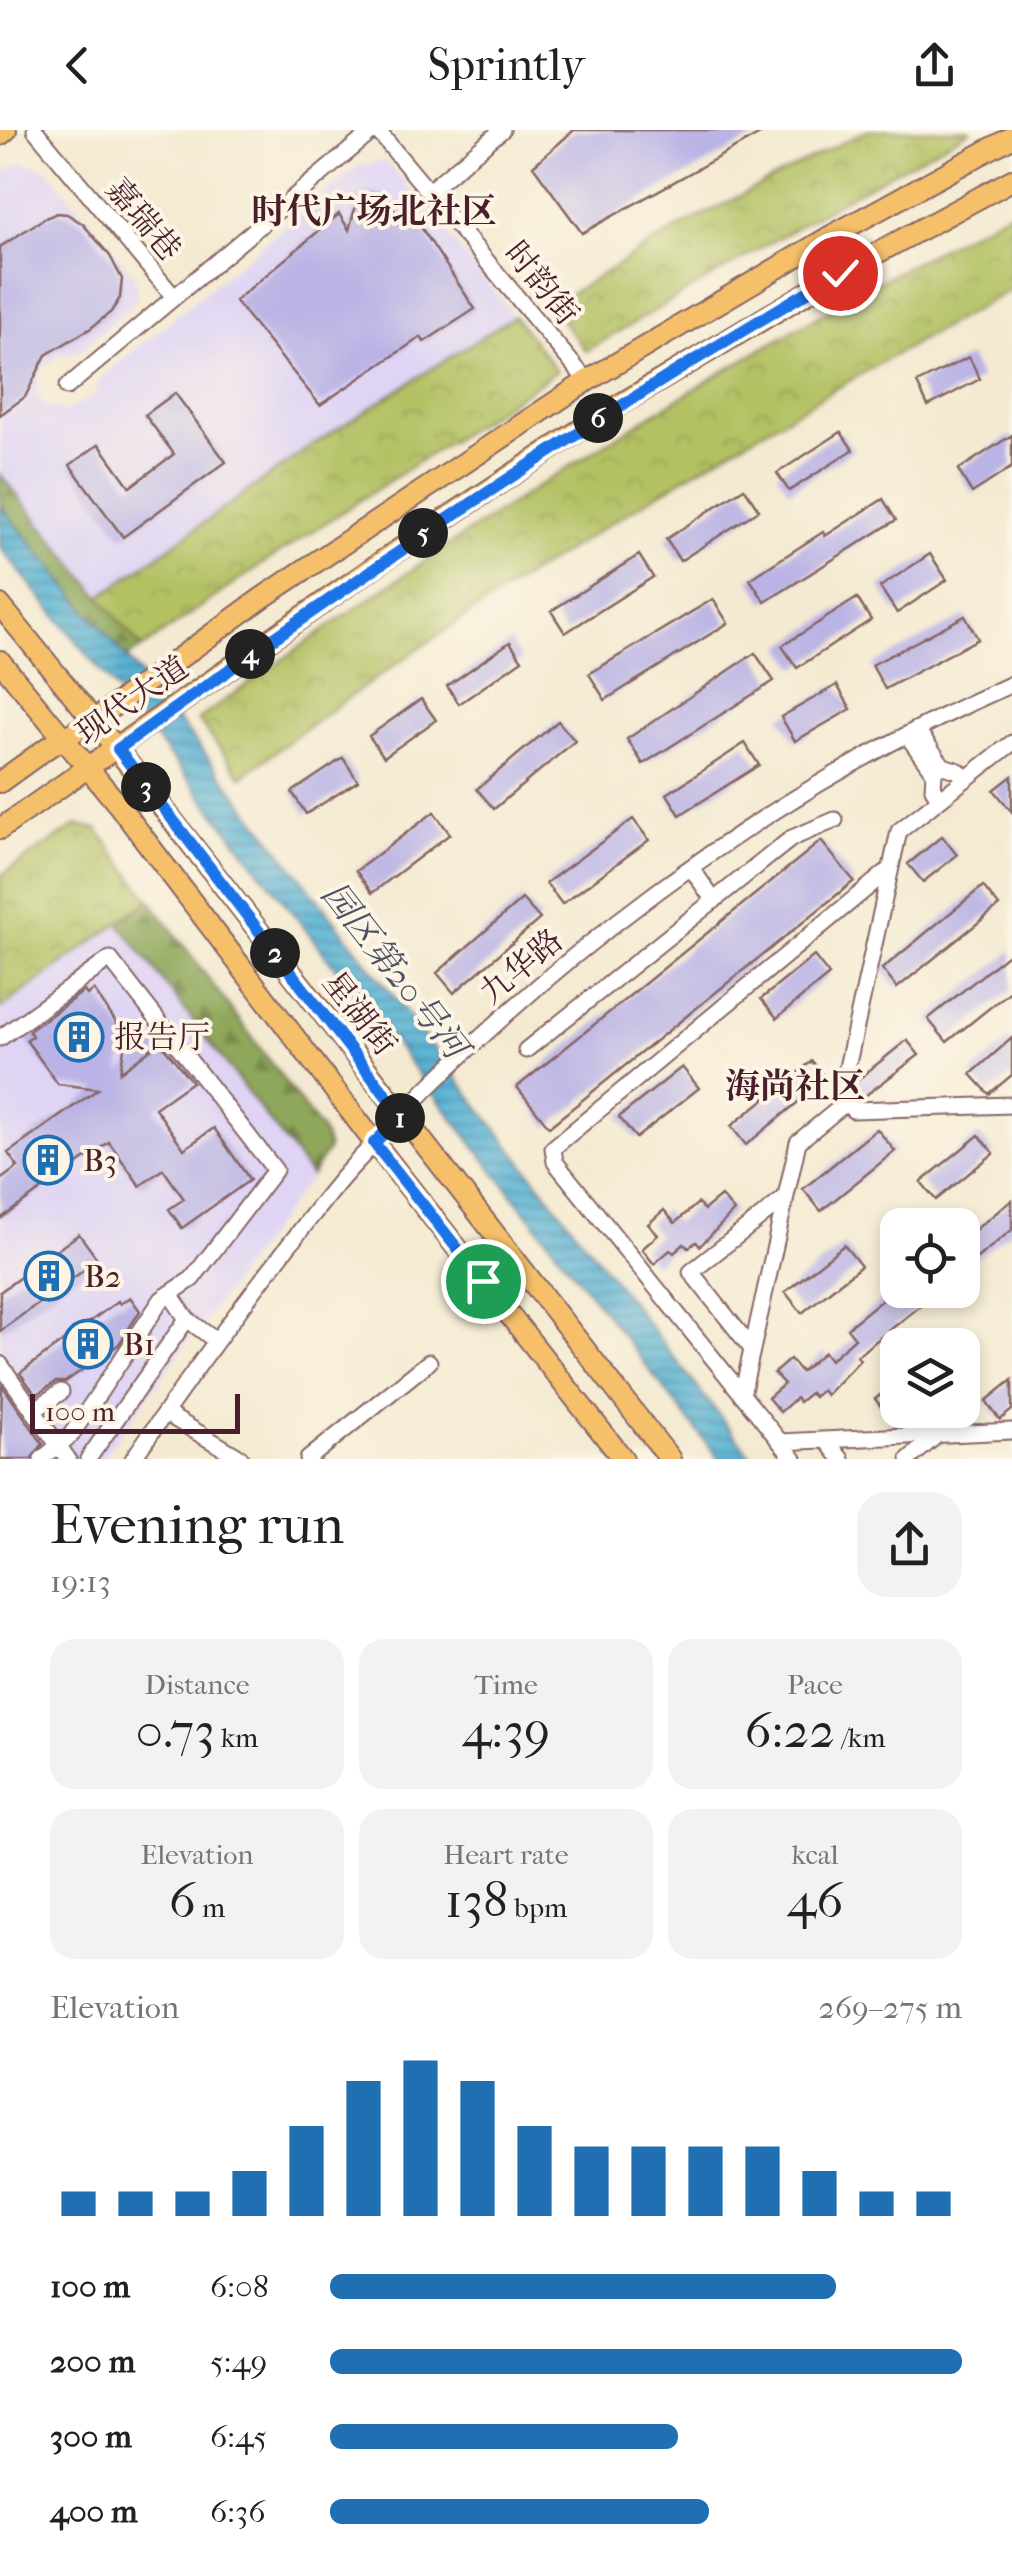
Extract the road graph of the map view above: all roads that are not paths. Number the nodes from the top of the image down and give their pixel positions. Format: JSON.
{"nodes":[{"id":1,"x":6,"y":130,"type":"edge"},
{"id":2,"x":34,"y":130,"type":"edge"},
{"id":3,"x":375,"y":130,"type":"edge"},
{"id":4,"x":502,"y":130,"type":"edge"},
{"id":5,"x":0,"y":135,"type":"edge"},
{"id":6,"x":1012,"y":138,"type":"edge"},
{"id":7,"x":1012,"y":180,"type":"edge"},
{"id":8,"x":430,"y":190,"type":"junction"},
{"id":9,"x":174,"y":297,"type":"junction"},
{"id":10,"x":587,"y":381,"type":"junction"},
{"id":11,"x":66,"y":387,"type":"dead end"},
{"id":12,"x":0,"y":605,"type":"edge"},
{"id":13,"x":0,"y":661,"type":"edge"},
{"id":14,"x":1012,"y":684,"type":"edge"},
{"id":15,"x":94,"y":720,"type":"junction"},
{"id":16,"x":912,"y":732,"type":"junction"},
{"id":17,"x":64,"y":738,"type":"junction"},
{"id":18,"x":1012,"y":743,"type":"edge"},
{"id":19,"x":118,"y":749,"type":"junction"},
{"id":20,"x":88,"y":768,"type":"junction"},
{"id":21,"x":964,"y":778,"type":"junction"},
{"id":22,"x":0,"y":782,"type":"edge"},
{"id":23,"x":940,"y":798,"type":"junction"},
{"id":24,"x":834,"y":820,"type":"dead end"},
{"id":25,"x":0,"y":830,"type":"edge"},
{"id":26,"x":692,"y":869,"type":"junction"},
{"id":27,"x":890,"y":870,"type":"junction"},
{"id":28,"x":714,"y":900,"type":"junction"},
{"id":29,"x":0,"y":1038,"type":"edge"},
{"id":30,"x":526,"y":1050,"type":"dead end"},
{"id":31,"x":847,"y":1102,"type":"junction"},
{"id":32,"x":1012,"y":1105,"type":"edge"},
{"id":33,"x":402,"y":1116,"type":"junction"},
{"id":34,"x":374,"y":1143,"type":"junction"},
{"id":35,"x":785,"y":1198,"type":"junction"},
{"id":36,"x":170,"y":1294,"type":"junction"},
{"id":37,"x":187,"y":1320,"type":"junction"},
{"id":38,"x":216,"y":1341,"type":"junction"},
{"id":39,"x":752,"y":1349,"type":"junction"},
{"id":40,"x":429,"y":1362,"type":"dead end"},
{"id":41,"x":0,"y":1364,"type":"edge"},
{"id":42,"x":61,"y":1392,"type":"dead end"},
{"id":43,"x":742,"y":1395,"type":"junction"},
{"id":44,"x":34,"y":1411,"type":"junction"},
{"id":45,"x":165,"y":1413,"type":"junction"},
{"id":46,"x":1012,"y":1431,"type":"edge"},
{"id":47,"x":938,"y":1435,"type":"junction"},
{"id":48,"x":826,"y":1440,"type":"junction"},
{"id":49,"x":780,"y":1442,"type":"junction"},
{"id":50,"x":63,"y":1453,"type":"edge"},
{"id":51,"x":42,"y":1459,"type":"edge"},
{"id":52,"x":88,"y":1459,"type":"edge"},
{"id":53,"x":133,"y":1459,"type":"edge"},
{"id":54,"x":242,"y":1459,"type":"edge"},
{"id":55,"x":308,"y":1459,"type":"edge"},
{"id":56,"x":623,"y":1459,"type":"edge"},
{"id":57,"x":670,"y":1459,"type":"edge"},
{"id":58,"x":794,"y":1459,"type":"edge"},
{"id":59,"x":841,"y":1459,"type":"edge"},
{"id":60,"x":909,"y":1459,"type":"edge"}],
"edges":[{"from":1,"to":5,"type":"main road"},
{"from":2,"to":9,"type":"street","name":"嘉瑞巷"},
{"from":3,"to":8,"type":"street","name":"时韵街"},
{"from":3,"to":9,"type":"street"},
{"from":4,"to":8,"type":"street"},
{"from":6,"to":10,"type":"main road","name":"现代大道"},
{"from":7,"to":19,"type":"main road","name":"现代大道"},
{"from":8,"to":10,"type":"street","name":"时韵街"},
{"from":9,"to":11,"type":"street"},
{"from":10,"to":15,"type":"main road","name":"现代大道"},
{"from":12,"to":15,"type":"main road","name":"星湖街"},
{"from":13,"to":17,"type":"main road","name":"星湖街"},
{"from":14,"to":16,"type":"street","name":"九华路"},
{"from":15,"to":17,"type":"main road","name":"现代大道"},
{"from":15,"to":19,"type":"main road","name":"星湖街"},
{"from":16,"to":21,"type":"street"},
{"from":16,"to":23,"type":"street"},
{"from":16,"to":26,"type":"street","name":"九华路"},
{"from":17,"to":20,"type":"main road","name":"星湖街"},
{"from":17,"to":22,"type":"main road","name":"现代大道"},
{"from":18,"to":21,"type":"street"},
{"from":19,"to":20,"type":"main road","name":"现代大道"},
{"from":19,"to":33,"type":"main road","name":"星湖街"},
{"from":20,"to":25,"type":"main road","name":"现代大道"},
{"from":20,"to":34,"type":"main road","name":"星湖街"},
{"from":21,"to":23,"type":"street"},
{"from":23,"to":27,"type":"street"},
{"from":24,"to":28,"type":"street"},
{"from":26,"to":28,"type":"street"},
{"from":26,"to":33,"type":"street","name":"九华路"},
{"from":27,"to":31,"type":"street"},
{"from":27,"to":43,"type":"street"},
{"from":28,"to":30,"type":"street"},
{"from":29,"to":36,"type":"street"},
{"from":31,"to":32,"type":"street"},
{"from":31,"to":35,"type":"street"},
{"from":33,"to":34,"type":"street","name":"九华路"},
{"from":33,"to":57,"type":"main road","name":"星湖街"},
{"from":34,"to":38,"type":"street","name":"九华路"},
{"from":34,"to":56,"type":"main road","name":"星湖街"},
{"from":35,"to":39,"type":"street"},
{"from":35,"to":39,"type":"street"},
{"from":36,"to":37,"type":"street"},
{"from":36,"to":50,"type":"street"},
{"from":37,"to":38,"type":"street"},
{"from":37,"to":52,"type":"street"},
{"from":38,"to":45,"type":"street","name":"九华路"},
{"from":39,"to":43,"type":"street"},
{"from":40,"to":55,"type":"street"},
{"from":41,"to":44,"type":"street"},
{"from":42,"to":44,"type":"street"},
{"from":43,"to":49,"type":"street"},
{"from":44,"to":50,"type":"street"},
{"from":45,"to":53,"type":"street","name":"九华路"},
{"from":45,"to":54,"type":"street"},
{"from":46,"to":47,"type":"street"},
{"from":47,"to":48,"type":"street"},
{"from":47,"to":60,"type":"street"},
{"from":48,"to":49,"type":"street"},
{"from":48,"to":59,"type":"street"},
{"from":49,"to":58,"type":"street"},
{"from":50,"to":51,"type":"street"}]}
